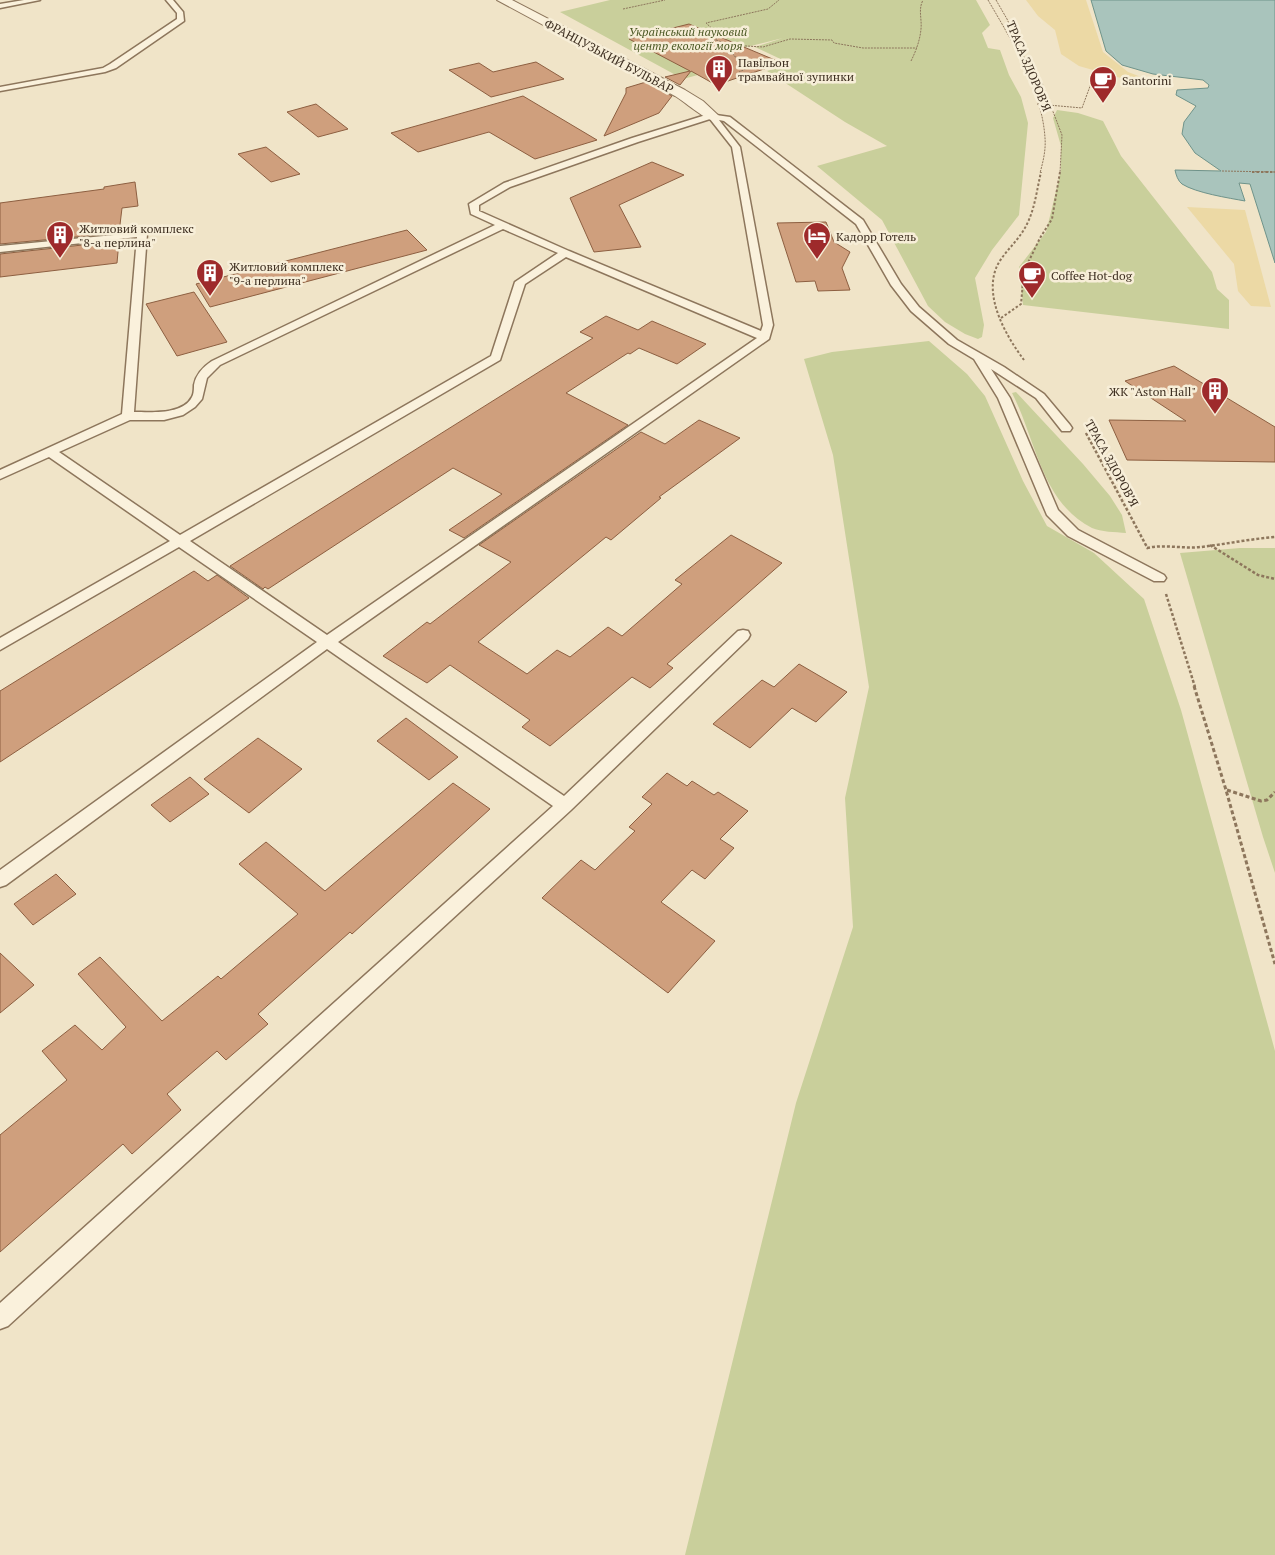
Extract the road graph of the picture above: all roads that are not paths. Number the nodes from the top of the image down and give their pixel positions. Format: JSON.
{"nodes":[{"id":1,"x":37,"y":0,"type":"edge"},
{"id":2,"x":169,"y":0,"type":"edge"},
{"id":3,"x":503,"y":0,"type":"edge"},
{"id":4,"x":0,"y":6,"type":"edge"},
{"id":5,"x":0,"y":89,"type":"edge"},
{"id":6,"x":712,"y":116,"type":"junction"},
{"id":7,"x":504,"y":225,"type":"junction"},
{"id":8,"x":0,"y":249,"type":"edge"},
{"id":9,"x":565,"y":253,"type":"junction"},
{"id":10,"x":765,"y":337,"type":"junction"},
{"id":11,"x":978,"y":356,"type":"junction"},
{"id":12,"x":128,"y":416,"type":"junction"},
{"id":13,"x":1066,"y":428,"type":"dead end"},
{"id":14,"x":50,"y":452,"type":"junction"},
{"id":15,"x":0,"y":475,"type":"edge"},
{"id":16,"x":181,"y":542,"type":"junction"},
{"id":17,"x":1159,"y":578,"type":"road end"},
{"id":18,"x":743,"y":635,"type":"dead end"},
{"id":19,"x":326,"y":642,"type":"junction"},
{"id":20,"x":0,"y":644,"type":"edge"},
{"id":21,"x":565,"y":805,"type":"junction"},
{"id":22,"x":0,"y":880,"type":"edge"},
{"id":23,"x":0,"y":1318,"type":"edge"}],
"edges":[{"from":1,"to":4,"type":"lane"},
{"from":2,"to":5,"type":"lane"},
{"from":3,"to":6,"type":"street","name":"ФРАНЦУЗЬКИЙ БУЛЬВАР"},
{"from":6,"to":7,"type":"lane"},
{"from":6,"to":10,"type":"lane"},
{"from":6,"to":11,"type":"lane"},
{"from":7,"to":9,"type":"lane"},
{"from":7,"to":12,"type":"lane"},
{"from":8,"to":12,"type":"lane"},
{"from":9,"to":10,"type":"lane"},
{"from":9,"to":16,"type":"lane"},
{"from":10,"to":19,"type":"lane"},
{"from":11,"to":13,"type":"lane"},
{"from":11,"to":17,"type":"lane"},
{"from":12,"to":14,"type":"lane"},
{"from":14,"to":15,"type":"lane"},
{"from":14,"to":16,"type":"lane"},
{"from":16,"to":19,"type":"lane"},
{"from":16,"to":20,"type":"lane"},
{"from":18,"to":21,"type":"lane"},
{"from":19,"to":21,"type":"lane"},
{"from":19,"to":22,"type":"lane"},
{"from":21,"to":23,"type":"lane"}]}
